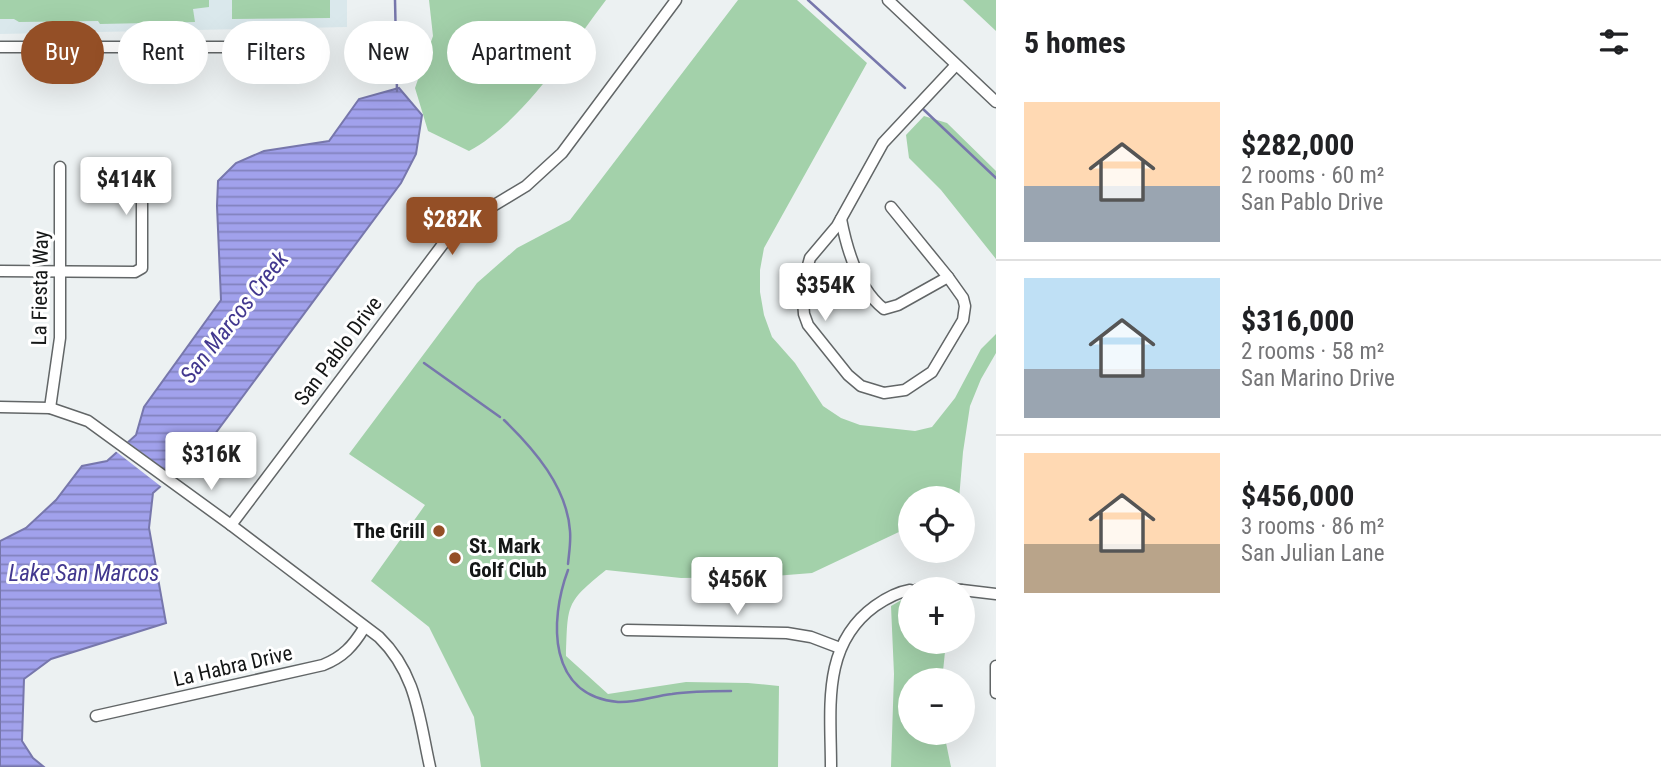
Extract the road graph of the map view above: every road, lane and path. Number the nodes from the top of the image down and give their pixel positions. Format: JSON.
{"nodes":[{"id":1,"x":676,"y":0,"type":"edge"},
{"id":2,"x":888,"y":0,"type":"edge"},
{"id":3,"x":0,"y":47,"type":"edge"},
{"id":4,"x":222,"y":47,"type":"edge"},
{"id":5,"x":956,"y":65,"type":"junction"},
{"id":6,"x":996,"y":102,"type":"edge"},
{"id":7,"x":142,"y":166,"type":"dead end"},
{"id":8,"x":60,"y":167,"type":"dead end"},
{"id":9,"x":891,"y":207,"type":"dead end"},
{"id":10,"x":841,"y":219,"type":"junction"},
{"id":11,"x":0,"y":271,"type":"edge"},
{"id":12,"x":59,"y":271,"type":"junction"},
{"id":13,"x":948,"y":277,"type":"junction"},
{"id":14,"x":0,"y":407,"type":"edge"},
{"id":15,"x":50,"y":408,"type":"junction"},
{"id":16,"x":231,"y":525,"type":"junction"},
{"id":17,"x":975,"y":592,"type":"edge"},
{"id":18,"x":898,"y":594,"type":"edge"},
{"id":19,"x":996,"y":594,"type":"edge"},
{"id":20,"x":364,"y":628,"type":"junction"},
{"id":21,"x":627,"y":629,"type":"dead end"},
{"id":22,"x":840,"y":648,"type":"junction"},
{"id":23,"x":996,"y":666,"type":"edge"},
{"id":24,"x":996,"y":693,"type":"edge"},
{"id":25,"x":96,"y":716,"type":"dead end"},
{"id":26,"x":430,"y":767,"type":"edge"},
{"id":27,"x":831,"y":767,"type":"edge"}],
"edges":[{"from":1,"to":16,"type":"street","name":"San Pablo Drive"},
{"from":2,"to":5,"type":"street"},
{"from":3,"to":4,"type":"street"},
{"from":5,"to":6,"type":"street"},
{"from":5,"to":10,"type":"street"},
{"from":7,"to":12,"type":"street"},
{"from":8,"to":12,"type":"street","name":"La Fiesta Way"},
{"from":9,"to":13,"type":"street"},
{"from":10,"to":13,"type":"street"},
{"from":10,"to":13,"type":"street"},
{"from":11,"to":12,"type":"street"},
{"from":12,"to":15,"type":"street","name":"La Fiesta Way"},
{"from":14,"to":15,"type":"street"},
{"from":15,"to":16,"type":"street"},
{"from":16,"to":20,"type":"street"},
{"from":17,"to":19,"type":"street"},
{"from":18,"to":22,"type":"street"},
{"from":20,"to":25,"type":"street","name":"La Habra Drive"},
{"from":20,"to":26,"type":"street"},
{"from":21,"to":22,"type":"street"},
{"from":22,"to":27,"type":"street"},
{"from":23,"to":24,"type":"street"}]}
